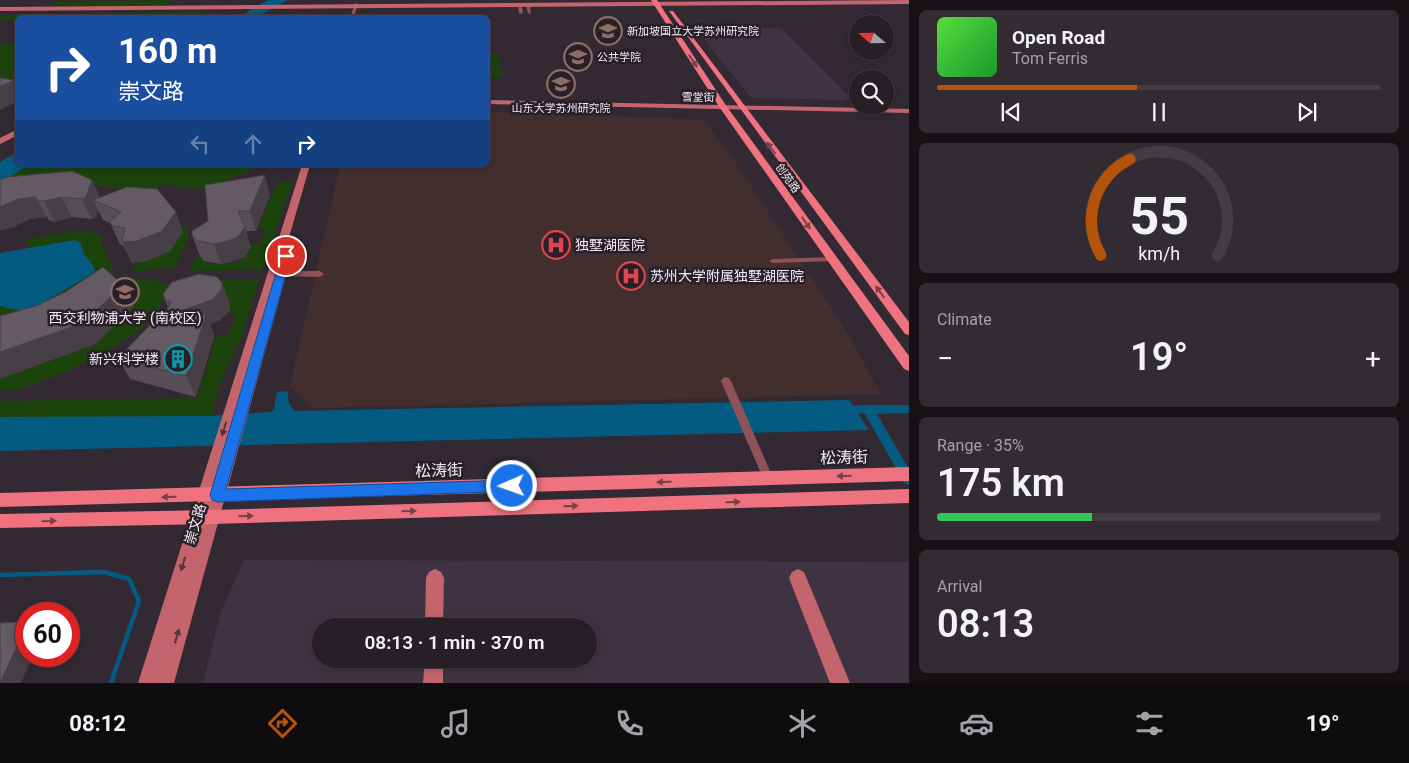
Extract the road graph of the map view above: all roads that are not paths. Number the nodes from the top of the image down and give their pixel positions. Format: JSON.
{"nodes":[{"id":1,"x":50,"y":0,"type":"edge"},
{"id":2,"x":243,"y":0,"type":"edge"},
{"id":3,"x":858,"y":0,"type":"edge"},
{"id":4,"x":660,"y":2,"type":"edge"},
{"id":5,"x":909,"y":2,"type":"edge"},
{"id":6,"x":437,"y":3,"type":"edge"},
{"id":7,"x":589,"y":3,"type":"edge"},
{"id":8,"x":228,"y":6,"type":"edge"},
{"id":9,"x":274,"y":6,"type":"junction"},
{"id":10,"x":356,"y":6,"type":"junction"},
{"id":11,"x":520,"y":6,"type":"junction"},
{"id":12,"x":528,"y":6,"type":"junction"},
{"id":13,"x":30,"y":8,"type":"junction"},
{"id":14,"x":0,"y":9,"type":"edge"},
{"id":15,"x":212,"y":13,"type":"dead end"},
{"id":16,"x":521,"y":13,"type":"dead end"},
{"id":17,"x":530,"y":13,"type":"dead end"},
{"id":18,"x":353,"y":15,"type":"edge"},
{"id":19,"x":490,"y":101,"type":"edge"},
{"id":20,"x":723,"y":106,"type":"junction"},
{"id":21,"x":740,"y":107,"type":"junction"},
{"id":22,"x":909,"y":109,"type":"edge"},
{"id":23,"x":15,"y":127,"type":"edge"},
{"id":24,"x":15,"y":133,"type":"edge"},
{"id":25,"x":0,"y":135,"type":"edge"},
{"id":26,"x":0,"y":141,"type":"edge"},
{"id":27,"x":306,"y":167,"type":"edge"},
{"id":28,"x":312,"y":167,"type":"edge"},
{"id":29,"x":831,"y":259,"type":"junction"},
{"id":30,"x":773,"y":261,"type":"dead end"},
{"id":31,"x":282,"y":274,"type":"junction"},
{"id":32,"x":317,"y":274,"type":"dead end"},
{"id":33,"x":909,"y":331,"type":"edge"},
{"id":34,"x":909,"y":366,"type":"edge"},
{"id":35,"x":726,"y":381,"type":"dead end"},
{"id":36,"x":750,"y":438,"type":"joint"},
{"id":37,"x":909,"y":474,"type":"edge"},
{"id":38,"x":768,"y":478,"type":"junction"},
{"id":39,"x":211,"y":496,"type":"junction"},
{"id":40,"x":907,"y":496,"type":"edge"},
{"id":41,"x":0,"y":500,"type":"edge"},
{"id":42,"x":204,"y":518,"type":"junction"},
{"id":43,"x":0,"y":521,"type":"edge"},
{"id":44,"x":435,"y":578,"type":"dead end"},
{"id":45,"x":798,"y":578,"type":"dead end"},
{"id":46,"x":434,"y":618,"type":"edge"},
{"id":47,"x":434,"y":668,"type":"edge"},
{"id":48,"x":148,"y":683,"type":"edge"},
{"id":49,"x":164,"y":683,"type":"edge"},
{"id":50,"x":433,"y":683,"type":"edge"},
{"id":51,"x":840,"y":683,"type":"edge"}],
"edges":[{"from":1,"to":13,"type":"main road"},
{"from":2,"to":8,"type":"main road"},
{"from":3,"to":4,"type":"main road"},
{"from":4,"to":5,"type":"main road"},
{"from":4,"to":7,"type":"main road"},
{"from":4,"to":20,"type":"main road","name":"创苑路","one_way":true},
{"from":4,"to":21,"type":"main road","name":"创苑路"},
{"from":6,"to":7,"type":"main road"},
{"from":6,"to":10,"type":"main road"},
{"from":6,"to":11,"type":"main road"},
{"from":7,"to":12,"type":"main road"},
{"from":8,"to":9,"type":"main road"},
{"from":8,"to":9,"type":"main road"},
{"from":8,"to":13,"type":"main road"},
{"from":8,"to":15,"type":"main road"},
{"from":9,"to":10,"type":"main road"},
{"from":10,"to":18,"type":"street"},
{"from":11,"to":12,"type":"main road"},
{"from":11,"to":16,"type":"street"},
{"from":12,"to":17,"type":"street"},
{"from":13,"to":14,"type":"main road"},
{"from":19,"to":20,"type":"main road","name":"雪堂街"},
{"from":20,"to":21,"type":"main road","name":"雪堂街"},
{"from":20,"to":29,"type":"main road","name":"创苑路","one_way":true},
{"from":21,"to":22,"type":"main road","name":"雪堂街"},
{"from":33,"to":21,"type":"main road","name":"创苑路","one_way":true},
{"from":23,"to":25,"type":"main road"},
{"from":24,"to":26,"type":"main road"},
{"from":27,"to":31,"type":"main road","name":"崇文路"},
{"from":28,"to":31,"type":"main road","name":"崇文路"},
{"from":29,"to":30,"type":"street"},
{"from":29,"to":34,"type":"main road","name":"创苑路"},
{"from":31,"to":32,"type":"street"},
{"from":31,"to":39,"type":"main road","name":"崇文路"},
{"from":35,"to":36,"type":"street"},
{"from":36,"to":38,"type":"street"},
{"from":37,"to":38,"type":"main road","name":"松涛街","one_way":true},
{"from":38,"to":39,"type":"main road","name":"松涛街","one_way":true},
{"from":39,"to":41,"type":"main road","name":"松涛街","one_way":true},
{"from":39,"to":42,"type":"main road","name":"崇文路"},
{"from":42,"to":40,"type":"main road","one_way":true},
{"from":43,"to":42,"type":"main road","one_way":true},
{"from":42,"to":48,"type":"main road","name":"崇文路","one_way":true},
{"from":49,"to":42,"type":"main road","name":"崇文路","one_way":true},
{"from":44,"to":46,"type":"main road"},
{"from":45,"to":51,"type":"main road"},
{"from":47,"to":50,"type":"main road"}]}
